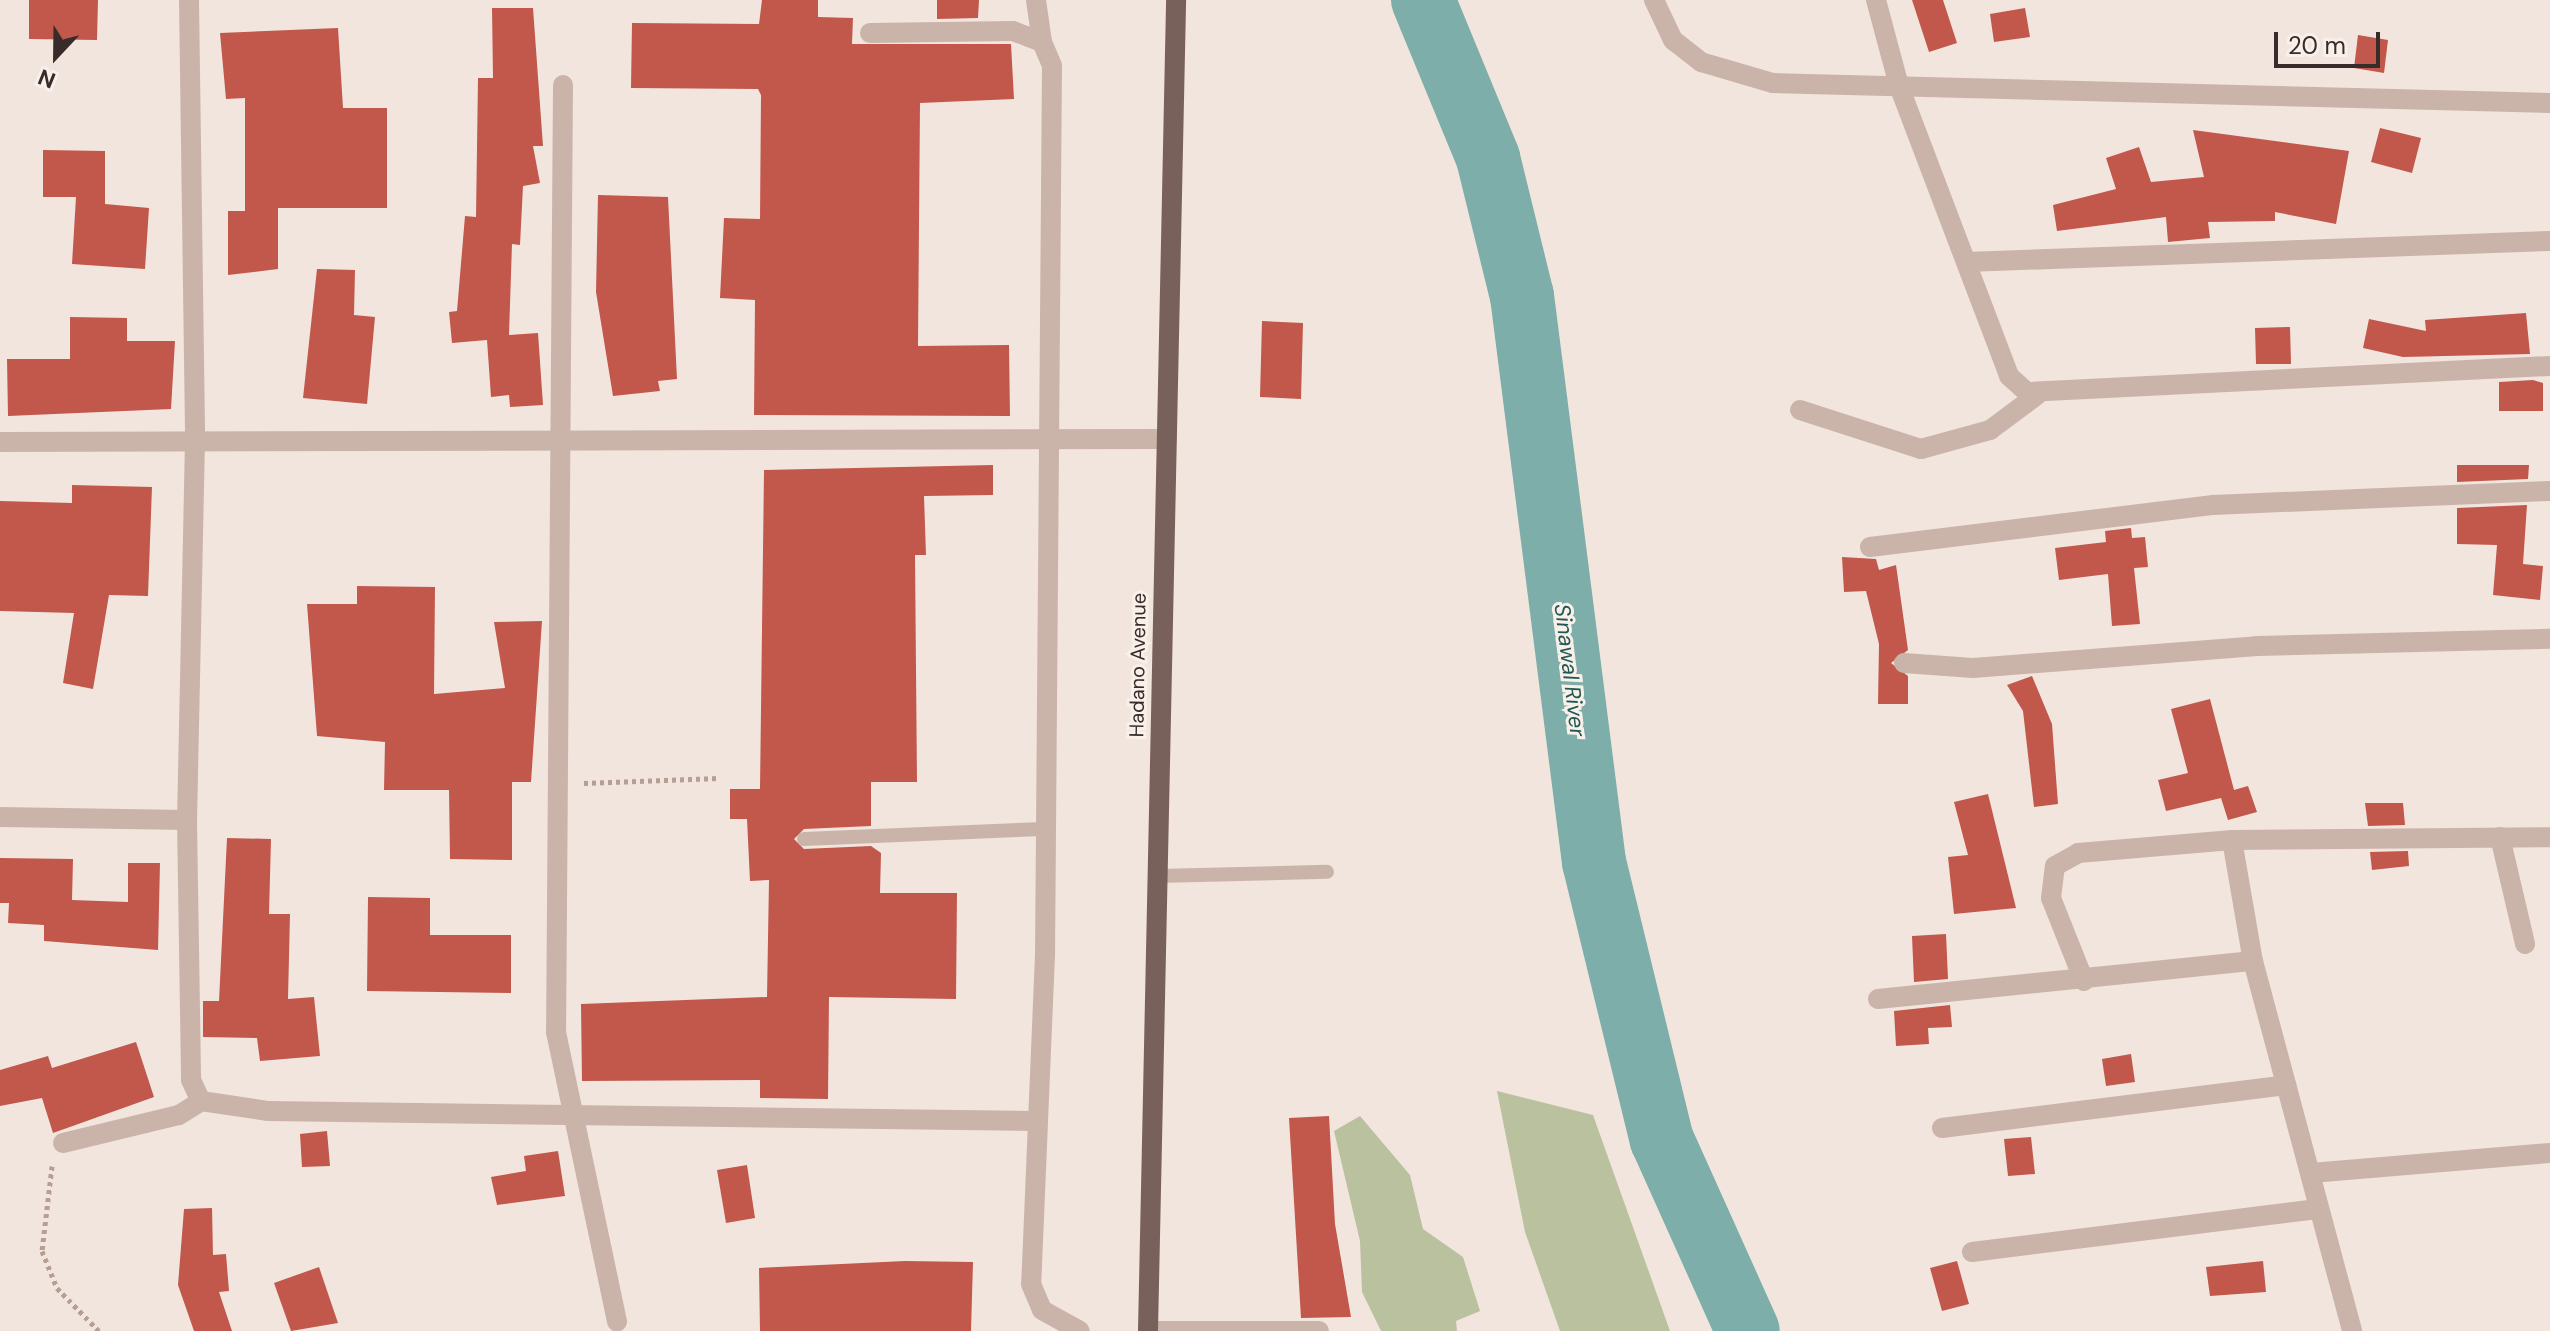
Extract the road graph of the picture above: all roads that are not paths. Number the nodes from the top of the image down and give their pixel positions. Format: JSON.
{"nodes":[{"id":1,"x":189,"y":0,"type":"edge"},
{"id":2,"x":1036,"y":0,"type":"edge"},
{"id":3,"x":1176,"y":0,"type":"edge"},
{"id":4,"x":1654,"y":0,"type":"edge"},
{"id":5,"x":1876,"y":0,"type":"edge"},
{"id":6,"x":870,"y":33,"type":"dead end"},
{"id":7,"x":1042,"y":42,"type":"junction"},
{"id":8,"x":563,"y":85,"type":"dead end"},
{"id":9,"x":1899,"y":86,"type":"junction"},
{"id":10,"x":2550,"y":103,"type":"edge"},
{"id":11,"x":2550,"y":241,"type":"edge"},
{"id":12,"x":1966,"y":262,"type":"junction"},
{"id":13,"x":2550,"y":366,"type":"edge"},
{"id":14,"x":2037,"y":395,"type":"junction"},
{"id":15,"x":1800,"y":410,"type":"dead end"},
{"id":16,"x":1046,"y":437,"type":"junction"},
{"id":17,"x":1167,"y":439,"type":"junction"},
{"id":18,"x":195,"y":440,"type":"junction"},
{"id":19,"x":556,"y":440,"type":"junction"},
{"id":20,"x":0,"y":442,"type":"edge"},
{"id":21,"x":2550,"y":491,"type":"edge"},
{"id":22,"x":1870,"y":547,"type":"dead end"},
{"id":23,"x":2550,"y":639,"type":"edge"},
{"id":24,"x":1904,"y":663,"type":"dead end"},
{"id":25,"x":0,"y":817,"type":"edge"},
{"id":26,"x":187,"y":820,"type":"junction"},
{"id":27,"x":1043,"y":829,"type":"junction"},
{"id":28,"x":2500,"y":837,"type":"junction"},
{"id":29,"x":2550,"y":837,"type":"edge"},
{"id":30,"x":804,"y":839,"type":"dead end"},
{"id":31,"x":2232,"y":840,"type":"junction"},
{"id":32,"x":1327,"y":872,"type":"dead end"},
{"id":33,"x":1158,"y":876,"type":"junction"},
{"id":34,"x":2525,"y":944,"type":"dead end"},
{"id":35,"x":2253,"y":961,"type":"junction"},
{"id":36,"x":2084,"y":981,"type":"junction"},
{"id":37,"x":1878,"y":999,"type":"dead end"},
{"id":38,"x":2286,"y":1085,"type":"junction"},
{"id":39,"x":201,"y":1101,"type":"junction"},
{"id":40,"x":569,"y":1115,"type":"junction"},
{"id":41,"x":1034,"y":1121,"type":"junction"},
{"id":42,"x":1942,"y":1128,"type":"dead end"},
{"id":43,"x":63,"y":1143,"type":"road end"},
{"id":44,"x":2550,"y":1153,"type":"edge"},
{"id":45,"x":2311,"y":1173,"type":"junction"},
{"id":46,"x":2317,"y":1209,"type":"junction"},
{"id":47,"x":1972,"y":1252,"type":"dead end"},
{"id":48,"x":617,"y":1322,"type":"dead end"},
{"id":49,"x":1080,"y":1331,"type":"edge"},
{"id":50,"x":1148,"y":1331,"type":"edge"},
{"id":51,"x":1319,"y":1331,"type":"edge"},
{"id":52,"x":2352,"y":1331,"type":"edge"}],
"edges":[{"from":1,"to":18,"type":"street"},
{"from":2,"to":7,"type":"street"},
{"from":3,"to":17,"type":"main road","name":"Hadano Avenue"},
{"from":4,"to":9,"type":"street"},
{"from":5,"to":9,"type":"street"},
{"from":6,"to":7,"type":"street"},
{"from":7,"to":16,"type":"street"},
{"from":8,"to":19,"type":"street"},
{"from":9,"to":10,"type":"street"},
{"from":9,"to":12,"type":"street"},
{"from":11,"to":12,"type":"street"},
{"from":12,"to":14,"type":"street"},
{"from":13,"to":14,"type":"street"},
{"from":14,"to":15,"type":"street"},
{"from":16,"to":17,"type":"street"},
{"from":16,"to":19,"type":"street"},
{"from":16,"to":27,"type":"street"},
{"from":17,"to":33,"type":"main road","name":"Hadano Avenue"},
{"from":18,"to":19,"type":"street"},
{"from":18,"to":20,"type":"street"},
{"from":18,"to":26,"type":"street"},
{"from":19,"to":40,"type":"street"},
{"from":21,"to":22,"type":"street"},
{"from":23,"to":24,"type":"street"},
{"from":25,"to":26,"type":"street"},
{"from":26,"to":39,"type":"street"},
{"from":27,"to":30,"type":"lane"},
{"from":27,"to":41,"type":"street"},
{"from":28,"to":29,"type":"street"},
{"from":28,"to":31,"type":"street"},
{"from":28,"to":34,"type":"street"},
{"from":31,"to":35,"type":"street"},
{"from":31,"to":36,"type":"street"},
{"from":32,"to":33,"type":"lane"},
{"from":33,"to":50,"type":"main road","name":"Hadano Avenue"},
{"from":35,"to":36,"type":"street"},
{"from":35,"to":38,"type":"street"},
{"from":36,"to":37,"type":"street"},
{"from":38,"to":42,"type":"street"},
{"from":38,"to":45,"type":"street"},
{"from":39,"to":40,"type":"street"},
{"from":39,"to":43,"type":"street"},
{"from":40,"to":41,"type":"street"},
{"from":40,"to":48,"type":"street"},
{"from":41,"to":49,"type":"street"},
{"from":44,"to":45,"type":"street"},
{"from":45,"to":46,"type":"street"},
{"from":46,"to":47,"type":"street"},
{"from":46,"to":52,"type":"street"},
{"from":50,"to":51,"type":"street"}]}
